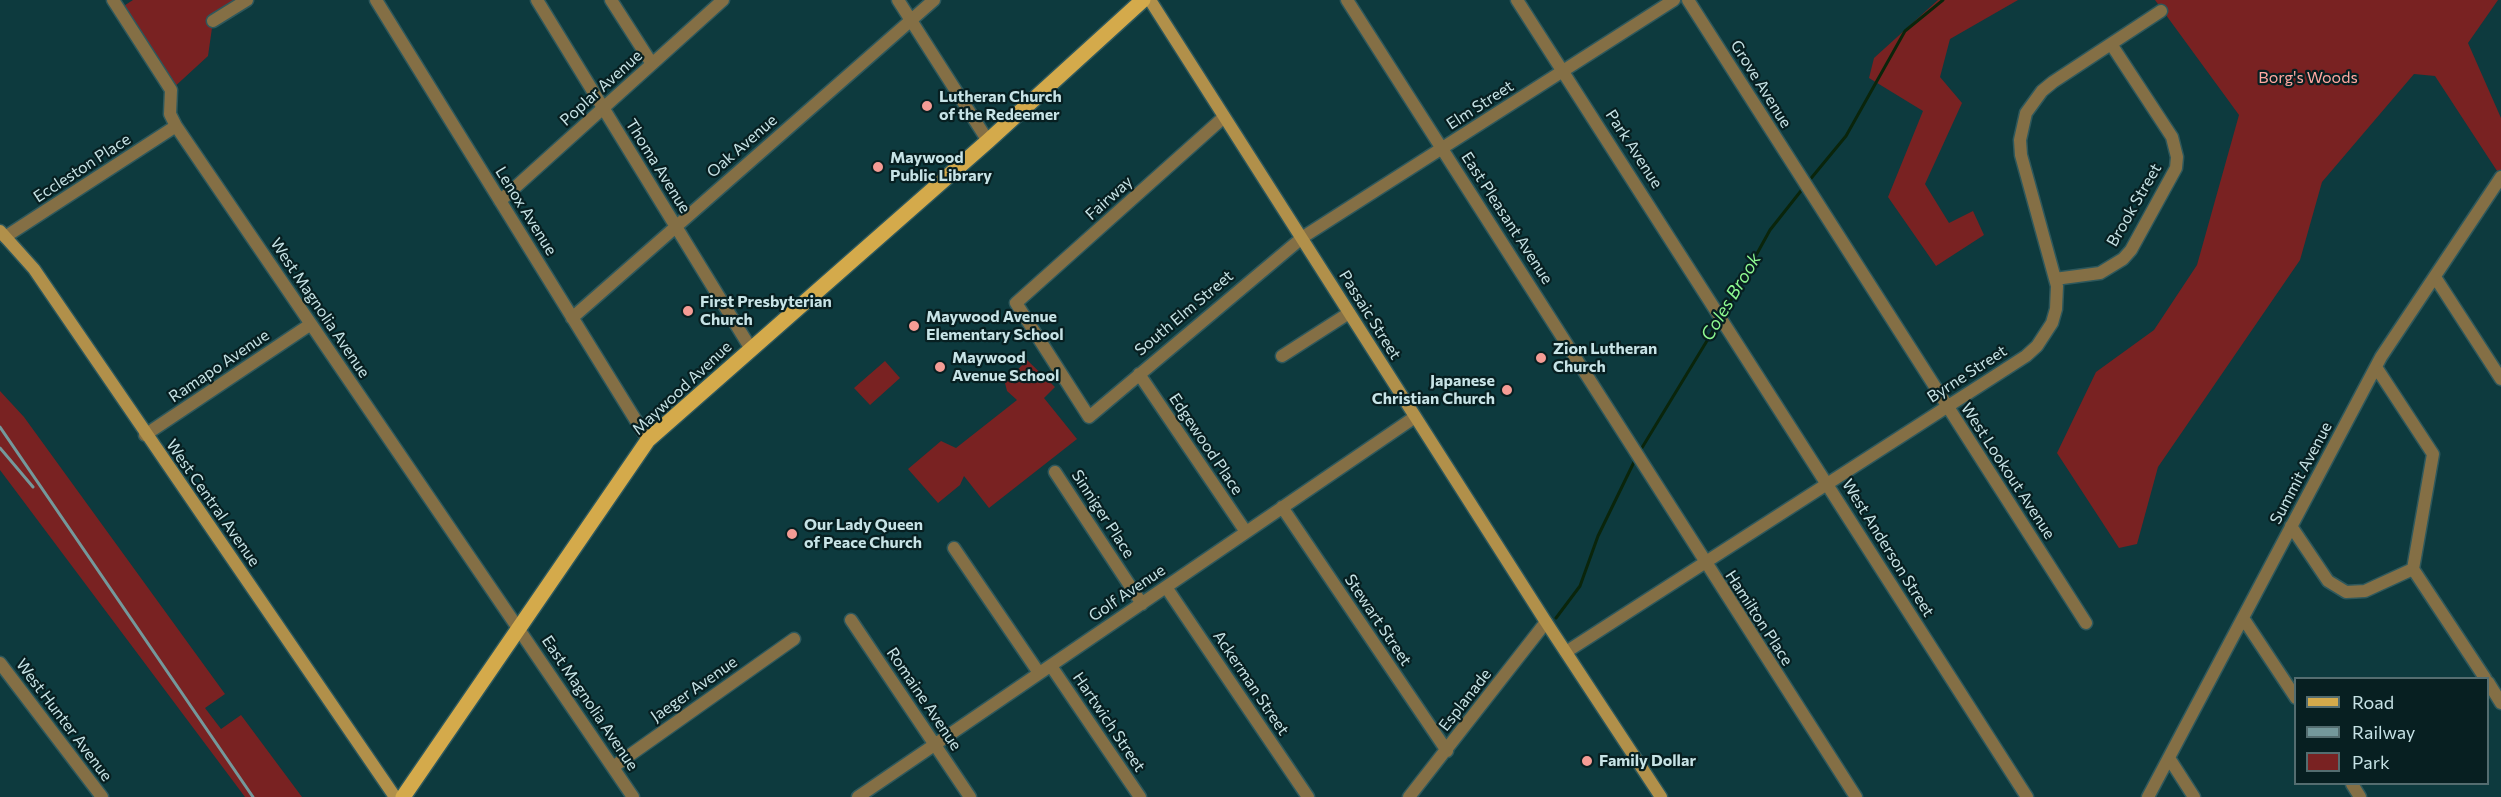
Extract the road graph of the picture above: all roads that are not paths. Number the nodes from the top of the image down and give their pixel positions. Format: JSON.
{"nodes":[{"id":1,"x":113,"y":0,"type":"edge"},
{"id":2,"x":247,"y":0,"type":"edge"},
{"id":3,"x":376,"y":0,"type":"edge"},
{"id":4,"x":537,"y":0,"type":"edge"},
{"id":5,"x":611,"y":0,"type":"edge"},
{"id":6,"x":723,"y":0,"type":"edge"},
{"id":7,"x":898,"y":0,"type":"edge"},
{"id":8,"x":934,"y":0,"type":"edge"},
{"id":9,"x":1143,"y":0,"type":"edge"},
{"id":10,"x":1150,"y":0,"type":"edge"},
{"id":11,"x":1347,"y":0,"type":"edge"},
{"id":12,"x":1517,"y":0,"type":"edge"},
{"id":13,"x":1674,"y":0,"type":"edge"},
{"id":14,"x":1688,"y":0,"type":"edge"},
{"id":15,"x":2161,"y":11,"type":"dead end"},
{"id":16,"x":911,"y":20,"type":"junction"},
{"id":17,"x":213,"y":21,"type":"dead end"},
{"id":18,"x":2111,"y":44,"type":"junction"},
{"id":19,"x":652,"y":64,"type":"junction"},
{"id":20,"x":1564,"y":70,"type":"junction"},
{"id":21,"x":603,"y":108,"type":"junction"},
{"id":22,"x":1224,"y":117,"type":"junction"},
{"id":23,"x":176,"y":126,"type":"junction"},
{"id":24,"x":988,"y":141,"type":"junction"},
{"id":25,"x":1442,"y":148,"type":"junction"},
{"id":26,"x":2501,"y":177,"type":"edge"},
{"id":27,"x":1805,"y":186,"type":"joint"},
{"id":28,"x":500,"y":201,"type":"junction"},
{"id":29,"x":676,"y":226,"type":"junction"},
{"id":30,"x":3,"y":234,"type":"edge"},
{"id":31,"x":1303,"y":237,"type":"junction"},
{"id":32,"x":2435,"y":277,"type":"junction"},
{"id":33,"x":2055,"y":279,"type":"junction"},
{"id":34,"x":1349,"y":313,"type":"junction"},
{"id":35,"x":572,"y":318,"type":"junction"},
{"id":36,"x":1721,"y":318,"type":"joint"},
{"id":37,"x":311,"y":324,"type":"junction"},
{"id":38,"x":752,"y":349,"type":"junction"},
{"id":39,"x":1282,"y":356,"type":"dead end"},
{"id":40,"x":2376,"y":367,"type":"junction"},
{"id":41,"x":1139,"y":374,"type":"junction"},
{"id":42,"x":2501,"y":379,"type":"edge"},
{"id":43,"x":1947,"y":407,"type":"junction"},
{"id":44,"x":1089,"y":417,"type":"joint"},
{"id":45,"x":1415,"y":417,"type":"junction"},
{"id":46,"x":145,"y":435,"type":"junction"},
{"id":47,"x":648,"y":440,"type":"junction"},
{"id":48,"x":1638,"y":455,"type":"joint"},
{"id":49,"x":1055,"y":472,"type":"dead end"},
{"id":50,"x":1827,"y":484,"type":"junction"},
{"id":51,"x":1282,"y":507,"type":"junction"},
{"id":52,"x":2291,"y":526,"type":"junction"},
{"id":53,"x":1246,"y":532,"type":"junction"},
{"id":54,"x":954,"y":548,"type":"dead end"},
{"id":55,"x":1704,"y":563,"type":"junction"},
{"id":56,"x":2413,"y":569,"type":"junction"},
{"id":57,"x":1166,"y":587,"type":"junction"},
{"id":58,"x":1142,"y":604,"type":"junction"},
{"id":59,"x":2243,"y":618,"type":"junction"},
{"id":60,"x":850,"y":620,"type":"dead end"},
{"id":61,"x":1546,"y":622,"type":"junction"},
{"id":62,"x":2086,"y":623,"type":"dead end"},
{"id":63,"x":519,"y":628,"type":"junction"},
{"id":64,"x":794,"y":639,"type":"dead end"},
{"id":65,"x":1566,"y":652,"type":"junction"},
{"id":66,"x":0,"y":663,"type":"edge"},
{"id":67,"x":1051,"y":666,"type":"junction"},
{"id":68,"x":1039,"y":673,"type":"junction"},
{"id":69,"x":2484,"y":677,"type":"edge"},
{"id":70,"x":2489,"y":685,"type":"edge"},
{"id":71,"x":2294,"y":696,"type":"edge"},
{"id":72,"x":2501,"y":703,"type":"edge"},
{"id":73,"x":934,"y":745,"type":"junction"},
{"id":74,"x":1447,"y":752,"type":"junction"},
{"id":75,"x":2169,"y":758,"type":"junction"},
{"id":76,"x":613,"y":767,"type":"junction"},
{"id":77,"x":1417,"y":794,"type":"edge"},
{"id":78,"x":102,"y":797,"type":"edge"},
{"id":79,"x":396,"y":797,"type":"edge"},
{"id":80,"x":403,"y":797,"type":"edge"},
{"id":81,"x":633,"y":797,"type":"edge"},
{"id":82,"x":858,"y":797,"type":"edge"},
{"id":83,"x":970,"y":797,"type":"edge"},
{"id":84,"x":1140,"y":797,"type":"edge"},
{"id":85,"x":1308,"y":797,"type":"edge"},
{"id":86,"x":1661,"y":797,"type":"edge"},
{"id":87,"x":1856,"y":797,"type":"edge"},
{"id":88,"x":2026,"y":797,"type":"edge"},
{"id":89,"x":2148,"y":797,"type":"edge"},
{"id":90,"x":2194,"y":797,"type":"edge"}],
"edges":[{"from":1,"to":23,"type":"street","name":"West Magnolia Avenue"},
{"from":2,"to":17,"type":"street"},
{"from":3,"to":28,"type":"street","name":"Lenox Avenue"},
{"from":4,"to":21,"type":"street","name":"Thoma Avenue"},
{"from":5,"to":19,"type":"street"},
{"from":6,"to":19,"type":"street","name":"Poplar Avenue"},
{"from":7,"to":16,"type":"street"},
{"from":8,"to":16,"type":"street","name":"Oak Avenue"},
{"from":9,"to":24,"type":"main road","name":"Maywood Avenue"},
{"from":10,"to":22,"type":"main road","name":"Passaic Street"},
{"from":11,"to":25,"type":"street","name":"East Pleasant Avenue"},
{"from":12,"to":20,"type":"street","name":"Park Avenue"},
{"from":13,"to":20,"type":"street","name":"Elm Street"},
{"from":14,"to":27,"type":"street","name":"Grove Avenue"},
{"from":15,"to":18,"type":"street","name":"Byrne Street"},
{"from":16,"to":24,"type":"street"},
{"from":16,"to":29,"type":"street","name":"Oak Avenue"},
{"from":18,"to":33,"type":"street","name":"Byrne Street"},
{"from":18,"to":33,"type":"street","name":"Brook Street"},
{"from":19,"to":21,"type":"street","name":"Poplar Avenue"},
{"from":20,"to":25,"type":"street","name":"Elm Street"},
{"from":20,"to":36,"type":"street","name":"Park Avenue"},
{"from":21,"to":28,"type":"street","name":"Poplar Avenue"},
{"from":21,"to":29,"type":"street","name":"Thoma Avenue"},
{"from":22,"to":31,"type":"main road","name":"Passaic Street"},
{"from":22,"to":44,"type":"street","name":"Fairway"},
{"from":23,"to":30,"type":"street","name":"Eccleston Place"},
{"from":23,"to":37,"type":"street","name":"West Magnolia Avenue"},
{"from":24,"to":38,"type":"main road","name":"Maywood Avenue"},
{"from":25,"to":31,"type":"street","name":"Elm Street"},
{"from":25,"to":48,"type":"street","name":"East Pleasant Avenue"},
{"from":26,"to":32,"type":"street","name":"Summit Avenue"},
{"from":27,"to":43,"type":"street","name":"West Lookout Avenue"},
{"from":28,"to":35,"type":"street","name":"Lenox Avenue"},
{"from":29,"to":35,"type":"street","name":"Oak Avenue"},
{"from":29,"to":38,"type":"street","name":"Thoma Avenue"},
{"from":30,"to":46,"type":"main road","name":"West Central Avenue"},
{"from":31,"to":34,"type":"main road","name":"Passaic Street"},
{"from":31,"to":41,"type":"street","name":"South Elm Street"},
{"from":32,"to":40,"type":"street","name":"Summit Avenue"},
{"from":32,"to":42,"type":"street"},
{"from":33,"to":43,"type":"street","name":"Byrne Street"},
{"from":34,"to":39,"type":"street"},
{"from":34,"to":45,"type":"main road","name":"Passaic Street"},
{"from":35,"to":47,"type":"street","name":"Lenox Avenue"},
{"from":36,"to":50,"type":"street","name":"West Anderson Street"},
{"from":37,"to":46,"type":"street","name":"Ramapo Avenue"},
{"from":37,"to":63,"type":"street","name":"West Magnolia Avenue"},
{"from":38,"to":47,"type":"main road","name":"Maywood Avenue"},
{"from":40,"to":52,"type":"street","name":"Summit Avenue"},
{"from":40,"to":56,"type":"street"},
{"from":41,"to":44,"type":"street","name":"South Elm Street"},
{"from":41,"to":53,"type":"street","name":"Edgewood Place"},
{"from":43,"to":50,"type":"street","name":"Byrne Street"},
{"from":43,"to":62,"type":"street","name":"West Lookout Avenue"},
{"from":45,"to":51,"type":"street","name":"Golf Avenue"},
{"from":45,"to":61,"type":"main road","name":"Passaic Street"},
{"from":46,"to":79,"type":"main road","name":"West Central Avenue"},
{"from":47,"to":63,"type":"main road","name":"Maywood Avenue"},
{"from":48,"to":55,"type":"street","name":"Hamilton Place"},
{"from":49,"to":58,"type":"street","name":"Sinniger Place"},
{"from":50,"to":55,"type":"street","name":"Byrne Street"},
{"from":50,"to":88,"type":"street","name":"West Anderson Street"},
{"from":51,"to":53,"type":"street","name":"Golf Avenue"},
{"from":51,"to":74,"type":"street","name":"Stewart Street"},
{"from":52,"to":56,"type":"street"},
{"from":52,"to":59,"type":"street","name":"Summit Avenue"},
{"from":53,"to":57,"type":"street","name":"Golf Avenue"},
{"from":54,"to":68,"type":"street"},
{"from":55,"to":65,"type":"street","name":"Byrne Street"},
{"from":55,"to":87,"type":"street","name":"Hamilton Place"},
{"from":56,"to":69,"type":"street"},
{"from":57,"to":58,"type":"street","name":"Golf Avenue"},
{"from":57,"to":85,"type":"street","name":"Ackerman Street"},
{"from":58,"to":67,"type":"street","name":"Golf Avenue"},
{"from":59,"to":71,"type":"street"},
{"from":59,"to":75,"type":"street","name":"Summit Avenue"},
{"from":60,"to":73,"type":"street","name":"Romaine Avenue"},
{"from":61,"to":65,"type":"main road","name":"Passaic Street"},
{"from":61,"to":74,"type":"street","name":"Esplanade"},
{"from":63,"to":76,"type":"street","name":"East Magnolia Avenue"},
{"from":63,"to":80,"type":"main road","name":"Maywood Avenue"},
{"from":64,"to":76,"type":"street","name":"Jaeger Avenue"},
{"from":65,"to":86,"type":"main road","name":"Passaic Street"},
{"from":66,"to":78,"type":"street","name":"West Hunter Avenue"},
{"from":67,"to":68,"type":"street","name":"Golf Avenue"},
{"from":67,"to":84,"type":"street","name":"Hartwich Street"},
{"from":68,"to":73,"type":"street","name":"Golf Avenue"},
{"from":70,"to":72,"type":"street"},
{"from":73,"to":82,"type":"street","name":"Golf Avenue"},
{"from":73,"to":83,"type":"street","name":"Romaine Avenue"},
{"from":74,"to":77,"type":"street","name":"Esplanade"},
{"from":75,"to":89,"type":"street","name":"Summit Avenue"},
{"from":75,"to":90,"type":"street"},
{"from":76,"to":81,"type":"street","name":"East Magnolia Avenue"}]}
